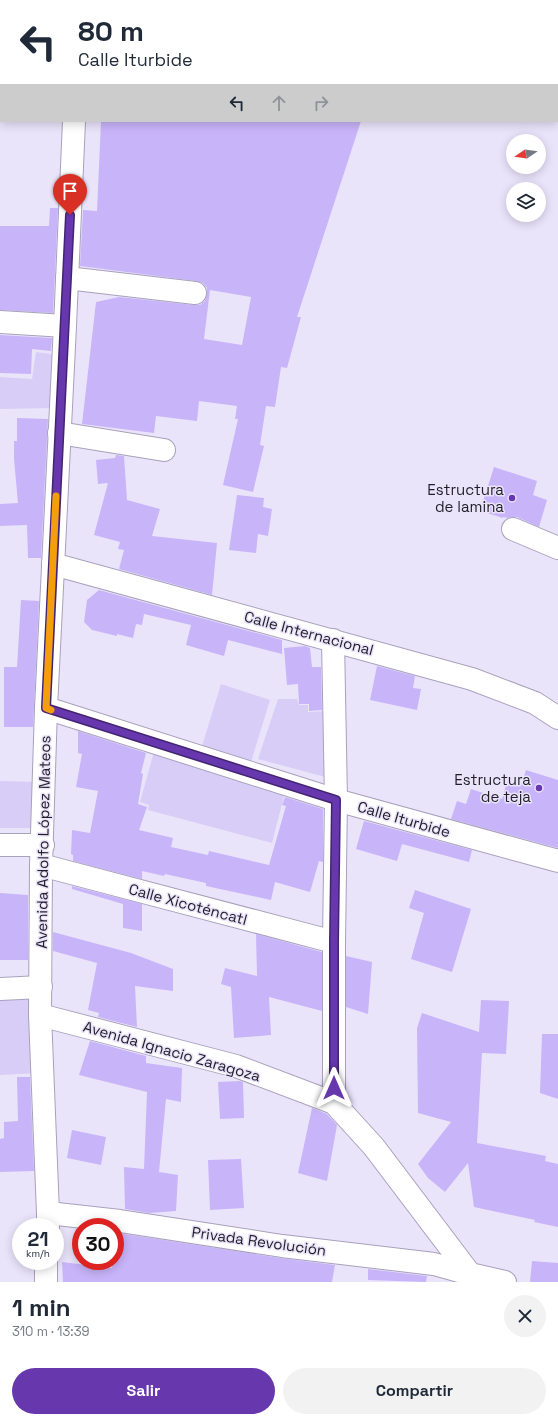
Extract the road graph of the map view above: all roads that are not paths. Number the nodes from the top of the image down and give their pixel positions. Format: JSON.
{"nodes":[{"id":1,"x":74,"y":122,"type":"edge"},
{"id":2,"x":67,"y":278,"type":"junction"},
{"id":3,"x":194,"y":293,"type":"dead end"},
{"id":4,"x":0,"y":322,"type":"edge"},
{"id":5,"x":65,"y":326,"type":"junction"},
{"id":6,"x":59,"y":433,"type":"junction"},
{"id":7,"x":164,"y":450,"type":"dead end"},
{"id":8,"x":513,"y":529,"type":"dead end"},
{"id":9,"x":558,"y":548,"type":"edge"},
{"id":10,"x":53,"y":564,"type":"junction"},
{"id":11,"x":333,"y":640,"type":"junction"},
{"id":12,"x":46,"y":708,"type":"junction"},
{"id":13,"x":558,"y":718,"type":"edge"},
{"id":14,"x":336,"y":800,"type":"junction"},
{"id":15,"x":0,"y":845,"type":"edge"},
{"id":16,"x":42,"y":855,"type":"junction"},
{"id":17,"x":558,"y":862,"type":"edge"},
{"id":18,"x":334,"y":942,"type":"junction"},
{"id":19,"x":41,"y":987,"type":"junction"},
{"id":20,"x":0,"y":989,"type":"edge"},
{"id":21,"x":40,"y":1015,"type":"junction"},
{"id":22,"x":334,"y":1103,"type":"junction"},
{"id":23,"x":48,"y":1218,"type":"edge"},
{"id":24,"x":64,"y":1220,"type":"edge"},
{"id":25,"x":46,"y":1270,"type":"edge"},
{"id":26,"x":470,"y":1274,"type":"junction"},
{"id":27,"x":46,"y":1282,"type":"edge"},
{"id":28,"x":505,"y":1282,"type":"edge"}],
"edges":[{"from":1,"to":2,"type":"street","name":"Avenida Adolfo López Mateos"},
{"from":2,"to":3,"type":"street"},
{"from":2,"to":5,"type":"street","name":"Avenida Adolfo López Mateos"},
{"from":4,"to":5,"type":"street"},
{"from":5,"to":6,"type":"street","name":"Avenida Adolfo López Mateos"},
{"from":6,"to":7,"type":"street"},
{"from":6,"to":10,"type":"street","name":"Avenida Adolfo López Mateos"},
{"from":8,"to":9,"type":"street"},
{"from":10,"to":11,"type":"street","name":"Calle Internacional"},
{"from":10,"to":12,"type":"street","name":"Avenida Adolfo López Mateos"},
{"from":11,"to":13,"type":"street","name":"Calle Internacional"},
{"from":11,"to":14,"type":"street"},
{"from":12,"to":14,"type":"street","name":"Calle Iturbide"},
{"from":12,"to":16,"type":"street","name":"Avenida Adolfo López Mateos"},
{"from":14,"to":17,"type":"street","name":"Calle Iturbide"},
{"from":14,"to":18,"type":"street"},
{"from":15,"to":16,"type":"street","name":"Calle Xicoténcatl"},
{"from":16,"to":18,"type":"street","name":"Calle Xicoténcatl"},
{"from":16,"to":19,"type":"street","name":"Avenida Adolfo López Mateos"},
{"from":18,"to":22,"type":"street"},
{"from":19,"to":20,"type":"street"},
{"from":19,"to":21,"type":"street","name":"Avenida Adolfo López Mateos"},
{"from":21,"to":22,"type":"street","name":"Avenida Ignacio Zaragoza"},
{"from":21,"to":23,"type":"street","name":"Avenida Adolfo López Mateos"},
{"from":22,"to":26,"type":"street","name":"Avenida Ignacio Zaragoza"},
{"from":24,"to":26,"type":"street","name":"Privada Revolución"},
{"from":25,"to":27,"type":"street"},
{"from":26,"to":28,"type":"street"}]}
